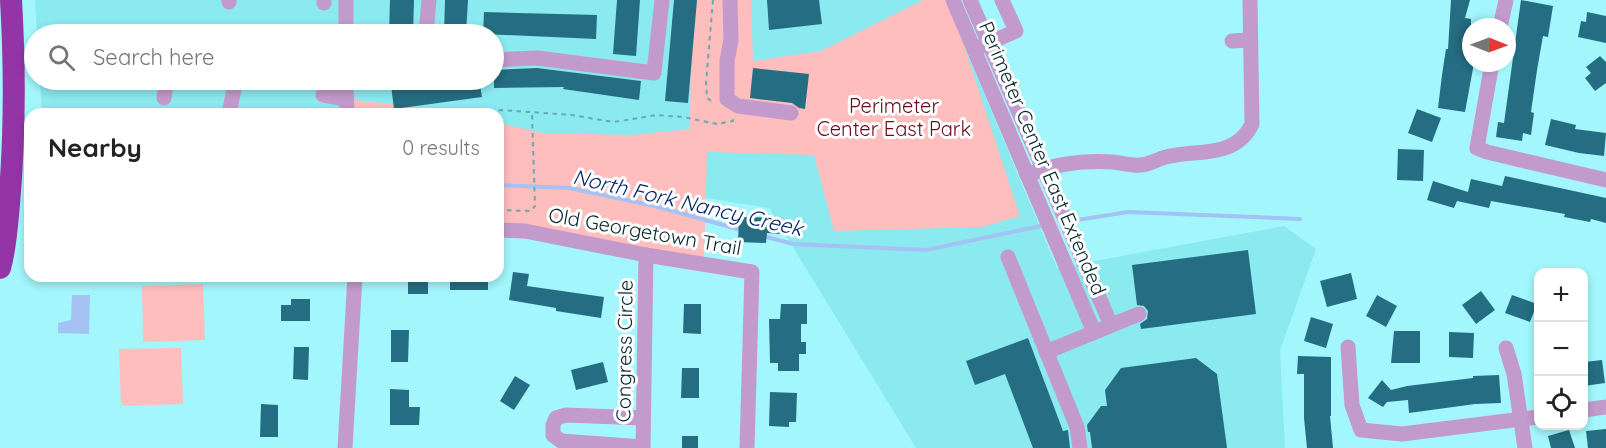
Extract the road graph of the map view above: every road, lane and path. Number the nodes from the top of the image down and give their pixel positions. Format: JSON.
{"nodes":[{"id":1,"x":11,"y":0,"type":"edge"},
{"id":2,"x":346,"y":0,"type":"edge"},
{"id":3,"x":429,"y":0,"type":"edge"},
{"id":4,"x":662,"y":0,"type":"edge"},
{"id":5,"x":713,"y":0,"type":"edge"},
{"id":6,"x":730,"y":0,"type":"edge"},
{"id":7,"x":953,"y":0,"type":"edge"},
{"id":8,"x":970,"y":0,"type":"edge"},
{"id":9,"x":1002,"y":0,"type":"edge"},
{"id":10,"x":1250,"y":0,"type":"edge"},
{"id":11,"x":1506,"y":0,"type":"edge"},
{"id":12,"x":1502,"y":18,"type":"edge"},
{"id":13,"x":346,"y":24,"type":"edge"},
{"id":14,"x":427,"y":24,"type":"edge"},
{"id":15,"x":1250,"y":40,"type":"junction"},
{"id":16,"x":1232,"y":41,"type":"dead end"},
{"id":17,"x":981,"y":46,"type":"junction"},
{"id":18,"x":504,"y":60,"type":"edge"},
{"id":19,"x":1490,"y":72,"type":"edge"},
{"id":20,"x":165,"y":90,"type":"edge"},
{"id":21,"x":234,"y":90,"type":"edge"},
{"id":22,"x":346,"y":90,"type":"edge"},
{"id":23,"x":323,"y":95,"type":"dead end"},
{"id":24,"x":164,"y":98,"type":"dead end"},
{"id":25,"x":715,"y":104,"type":"dead end"},
{"id":26,"x":347,"y":107,"type":"edge"},
{"id":27,"x":230,"y":108,"type":"edge"},
{"id":28,"x":504,"y":110,"type":"edge"},
{"id":29,"x":532,"y":112,"type":"junction"},
{"id":30,"x":791,"y":113,"type":"dead end"},
{"id":31,"x":732,"y":114,"type":"dead end"},
{"id":32,"x":1043,"y":168,"type":"junction"},
{"id":33,"x":1027,"y":175,"type":"junction"},
{"id":34,"x":1606,"y":180,"type":"edge"},
{"id":35,"x":504,"y":210,"type":"edge"},
{"id":36,"x":504,"y":230,"type":"edge"},
{"id":37,"x":646,"y":255,"type":"junction"},
{"id":38,"x":1008,"y":257,"type":"dead end"},
{"id":39,"x":0,"y":268,"type":"edge"},
{"id":40,"x":355,"y":282,"type":"edge"},
{"id":41,"x":1139,"y":314,"type":"dead end"},
{"id":42,"x":1111,"y":326,"type":"junction"},
{"id":43,"x":1094,"y":332,"type":"junction"},
{"id":44,"x":1348,"y":347,"type":"dead end"},
{"id":45,"x":1506,"y":348,"type":"dead end"},
{"id":46,"x":1046,"y":352,"type":"junction"},
{"id":47,"x":1606,"y":407,"type":"edge"},
{"id":48,"x":1588,"y":410,"type":"edge"},
{"id":49,"x":643,"y":418,"type":"junction"},
{"id":50,"x":1534,"y":418,"type":"edge"},
{"id":51,"x":1521,"y":419,"type":"junction"},
{"id":52,"x":345,"y":448,"type":"edge"},
{"id":53,"x":643,"y":448,"type":"edge"},
{"id":54,"x":747,"y":448,"type":"edge"},
{"id":55,"x":1080,"y":448,"type":"edge"},
{"id":56,"x":1525,"y":448,"type":"edge"}],
"edges":[{"from":1,"to":39,"type":"highway"},
{"from":2,"to":13,"type":"street"},
{"from":3,"to":14,"type":"street"},
{"from":4,"to":18,"type":"street"},
{"from":5,"to":25,"type":"path"},
{"from":6,"to":30,"type":"street"},
{"from":7,"to":17,"type":"street","name":"Perimeter Center East Extended"},
{"from":8,"to":17,"type":"street","name":"Perimeter Center East Extended"},
{"from":9,"to":17,"type":"street"},
{"from":10,"to":15,"type":"street"},
{"from":11,"to":12,"type":"street"},
{"from":15,"to":16,"type":"street"},
{"from":15,"to":32,"type":"street"},
{"from":17,"to":32,"type":"street","name":"Perimeter Center East Extended"},
{"from":17,"to":33,"type":"street","name":"Perimeter Center East Extended"},
{"from":19,"to":34,"type":"street"},
{"from":20,"to":24,"type":"street"},
{"from":21,"to":27,"type":"street"},
{"from":22,"to":26,"type":"street"},
{"from":23,"to":26,"type":"street"},
{"from":28,"to":29,"type":"path"},
{"from":29,"to":31,"type":"path"},
{"from":29,"to":35,"type":"path"},
{"from":32,"to":33,"type":"street"},
{"from":32,"to":42,"type":"street","name":"Perimeter Center East Extended"},
{"from":33,"to":43,"type":"street","name":"Perimeter Center East Extended"},
{"from":36,"to":37,"type":"street","name":"Old Georgetown Trail"},
{"from":37,"to":49,"type":"street","name":"Congress Circle"},
{"from":37,"to":54,"type":"street","name":"Old Georgetown Trail"},
{"from":38,"to":46,"type":"street"},
{"from":40,"to":52,"type":"street"},
{"from":41,"to":42,"type":"street"},
{"from":42,"to":43,"type":"street"},
{"from":43,"to":46,"type":"street"},
{"from":44,"to":51,"type":"street"},
{"from":45,"to":51,"type":"street"},
{"from":46,"to":55,"type":"street"},
{"from":47,"to":48,"type":"street"},
{"from":49,"to":53,"type":"street","name":"Congress Circle"},
{"from":49,"to":53,"type":"street"},
{"from":50,"to":51,"type":"street"},
{"from":51,"to":56,"type":"street"}]}
